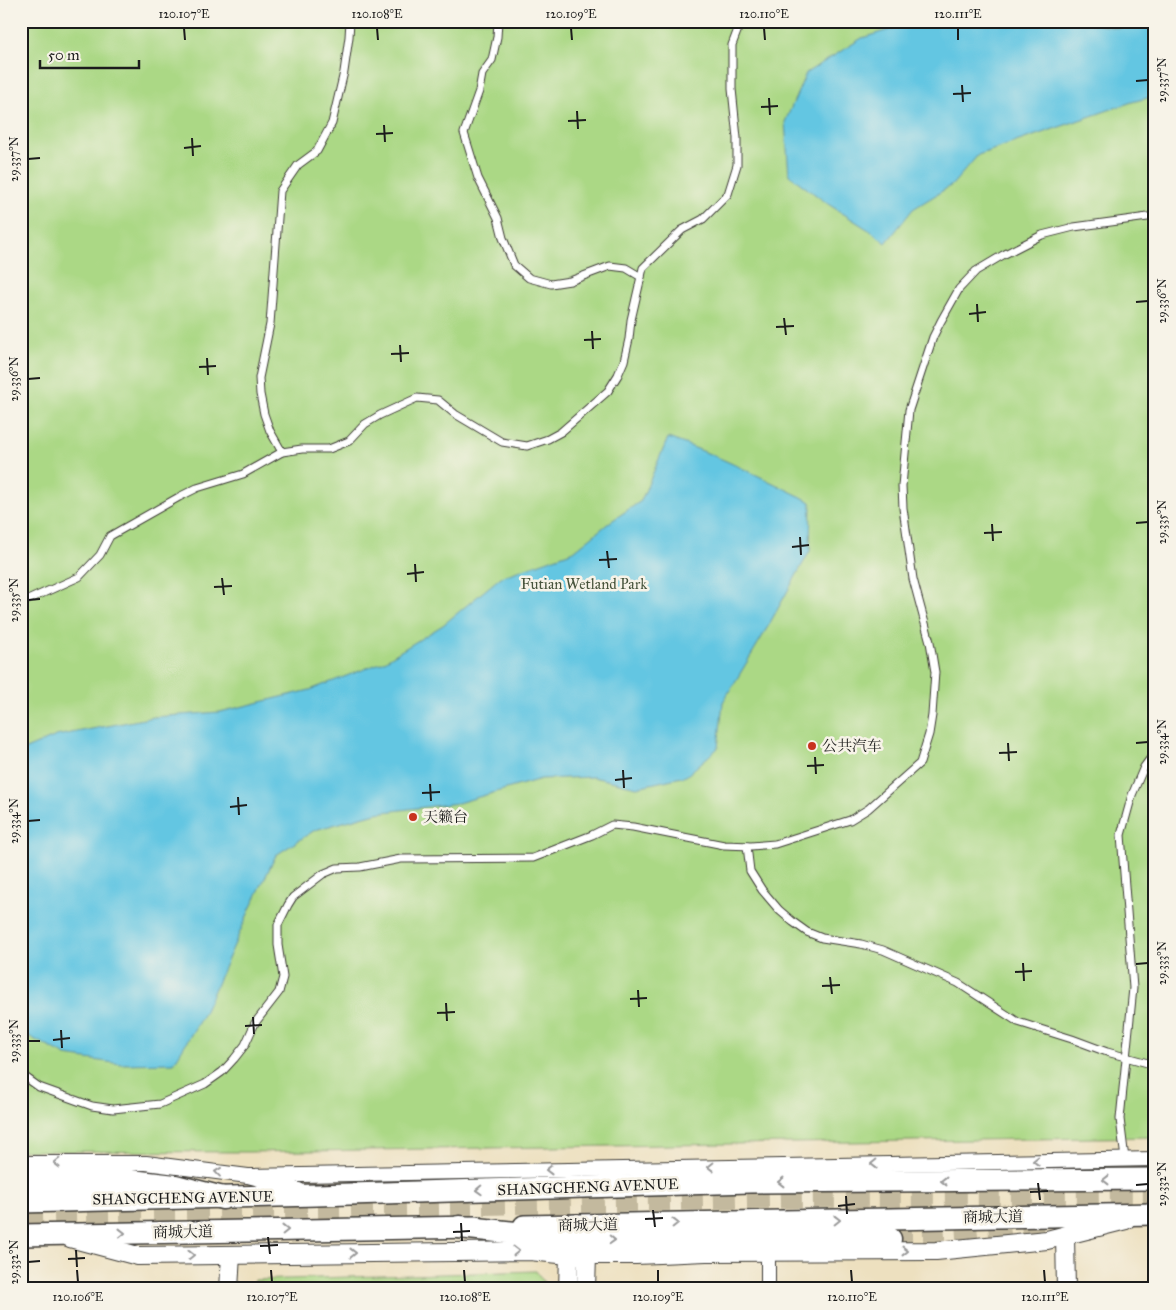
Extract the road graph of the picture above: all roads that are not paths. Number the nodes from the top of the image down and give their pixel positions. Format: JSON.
{"nodes":[{"id":1,"x":350,"y":21,"type":"edge"},
{"id":2,"x":498,"y":21,"type":"edge"},
{"id":3,"x":740,"y":21,"type":"edge"},
{"id":4,"x":1155,"y":216,"type":"edge"},
{"id":5,"x":641,"y":277,"type":"junction"},
{"id":6,"x":282,"y":452,"type":"junction"},
{"id":7,"x":21,"y":603,"type":"edge"},
{"id":8,"x":1155,"y":752,"type":"edge"},
{"id":9,"x":748,"y":846,"type":"junction"},
{"id":10,"x":1127,"y":1058,"type":"junction"},
{"id":11,"x":1155,"y":1065,"type":"edge"},
{"id":12,"x":21,"y":1074,"type":"edge"},
{"id":13,"x":1125,"y":1159,"type":"junction"},
{"id":14,"x":1155,"y":1159,"type":"edge"},
{"id":15,"x":21,"y":1163,"type":"edge"},
{"id":16,"x":248,"y":1176,"type":"junction"},
{"id":17,"x":1155,"y":1179,"type":"edge"},
{"id":18,"x":21,"y":1181,"type":"edge"},
{"id":19,"x":317,"y":1195,"type":"junction"},
{"id":20,"x":223,"y":1198,"type":"junction"},
{"id":21,"x":21,"y":1202,"type":"edge"},
{"id":22,"x":1151,"y":1214,"type":"edge"},
{"id":23,"x":458,"y":1227,"type":"junction"},
{"id":24,"x":57,"y":1234,"type":"junction"},
{"id":25,"x":21,"y":1235,"type":"edge"},
{"id":26,"x":1065,"y":1235,"type":"junction"},
{"id":27,"x":890,"y":1239,"type":"tunnel mouth"},
{"id":28,"x":768,"y":1252,"type":"junction"},
{"id":29,"x":232,"y":1254,"type":"junction"},
{"id":30,"x":568,"y":1255,"type":"junction"},
{"id":31,"x":586,"y":1255,"type":"junction"},
{"id":32,"x":229,"y":1289,"type":"edge"},
{"id":33,"x":568,"y":1289,"type":"edge"},
{"id":34,"x":586,"y":1289,"type":"edge"},
{"id":35,"x":768,"y":1289,"type":"edge"},
{"id":36,"x":1066,"y":1289,"type":"edge"}],
"edges":[{"from":1,"to":6,"type":"lane"},
{"from":2,"to":5,"type":"lane"},
{"from":3,"to":5,"type":"lane"},
{"from":4,"to":9,"type":"lane"},
{"from":5,"to":6,"type":"lane"},
{"from":6,"to":7,"type":"lane"},
{"from":8,"to":10,"type":"lane"},
{"from":9,"to":10,"type":"lane"},
{"from":9,"to":12,"type":"lane"},
{"from":10,"to":11,"type":"lane"},
{"from":10,"to":13,"type":"lane"},
{"from":13,"to":14,"type":"street"},
{"from":13,"to":16,"type":"street","one_way":true},
{"from":16,"to":15,"type":"street","one_way":true},
{"from":16,"to":19,"type":"street"},
{"from":17,"to":19,"type":"main road","name":"SHANGCHENG AVENUE","one_way":true},
{"from":18,"to":20,"type":"highway"},
{"from":19,"to":20,"type":"main road","name":"SHANGCHENG AVENUE"},
{"from":20,"to":21,"type":"main road","name":"SHANGCHENG AVENUE"},
{"from":23,"to":22,"type":"main road","name":"商城大道","one_way":true},
{"from":22,"to":26,"type":"street"},
{"from":24,"to":23,"type":"main road","name":"商城大道","one_way":true},
{"from":23,"to":27,"type":"highway","one_way":true},
{"from":24,"to":25,"type":"main road","name":"商城大道"},
{"from":24,"to":29,"type":"street","one_way":true},
{"from":28,"to":26,"type":"street","one_way":true},
{"from":26,"to":36,"type":"street"},
{"from":28,"to":31,"type":"street"},
{"from":28,"to":35,"type":"street"},
{"from":29,"to":30,"type":"street","one_way":true},
{"from":29,"to":32,"type":"street"},
{"from":30,"to":31,"type":"street"},
{"from":30,"to":33,"type":"street"},
{"from":31,"to":34,"type":"street"}]}
